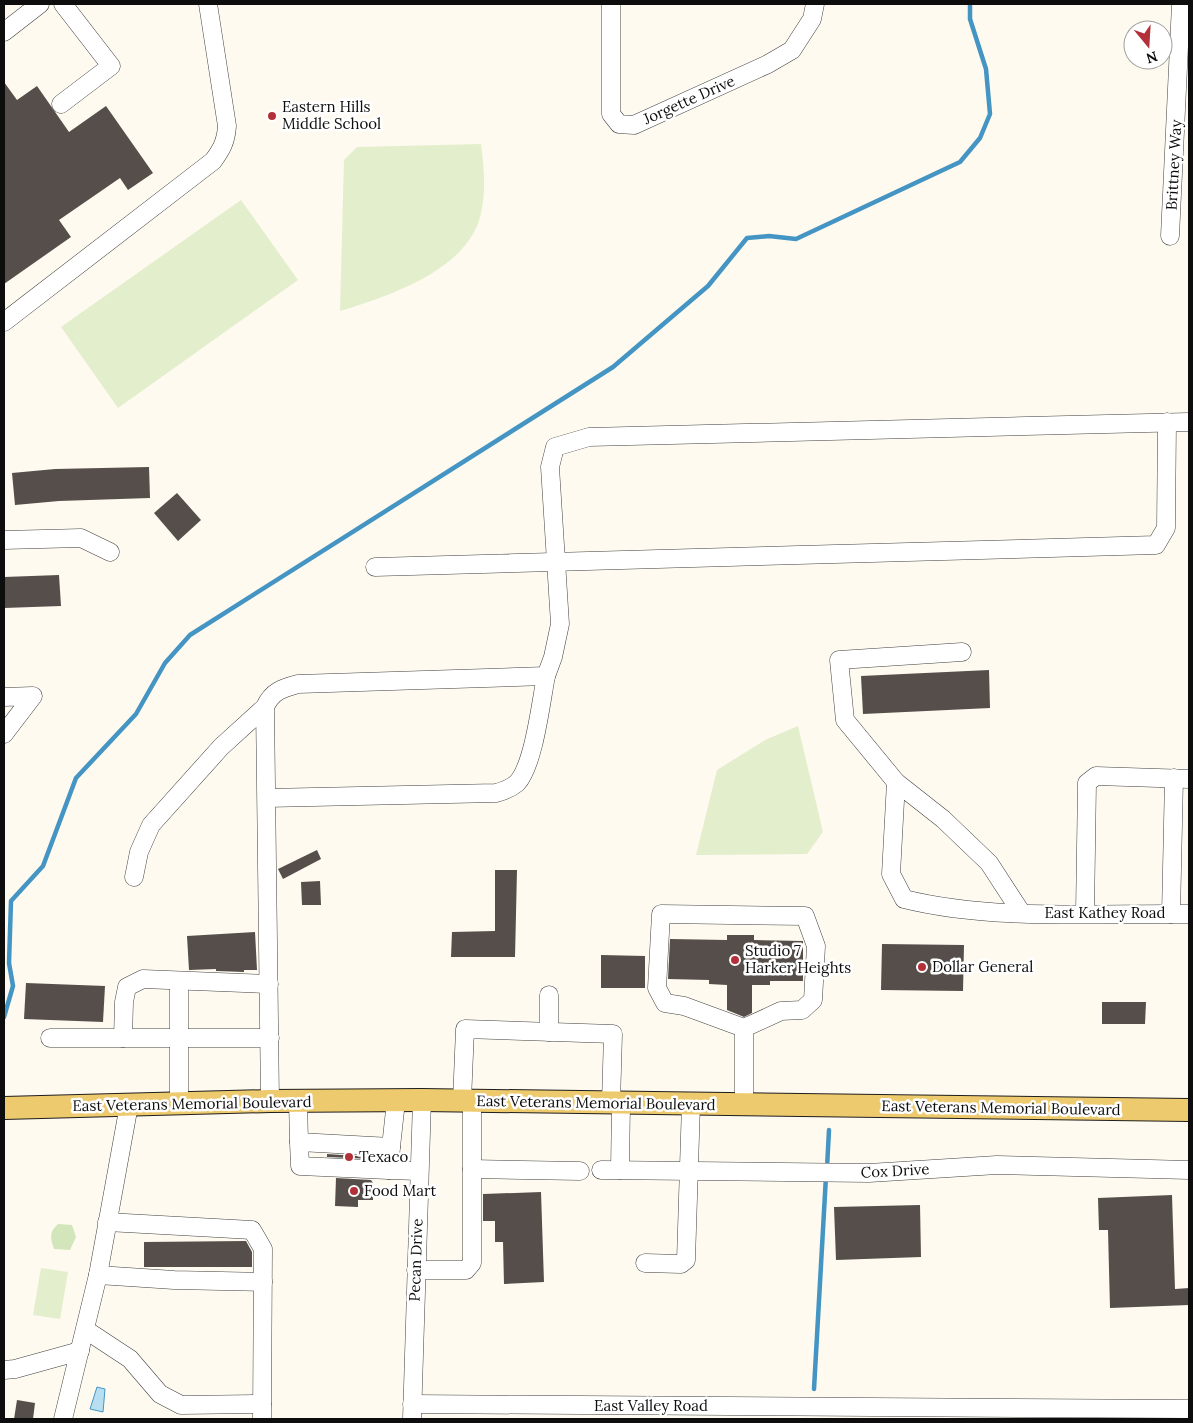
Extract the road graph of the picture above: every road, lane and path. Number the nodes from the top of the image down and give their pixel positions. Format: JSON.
{"nodes":[{"id":1,"x":40,"y":4,"type":"edge"},
{"id":2,"x":63,"y":4,"type":"edge"},
{"id":3,"x":208,"y":4,"type":"edge"},
{"id":4,"x":611,"y":4,"type":"edge"},
{"id":5,"x":815,"y":4,"type":"edge"},
{"id":6,"x":1183,"y":11,"type":"edge"},
{"id":7,"x":4,"y":32,"type":"edge"},
{"id":8,"x":62,"y":104,"type":"dead end"},
{"id":9,"x":1170,"y":236,"type":"dead end"},
{"id":10,"x":4,"y":322,"type":"edge"},
{"id":11,"x":1167,"y":422,"type":"junction"},
{"id":12,"x":1189,"y":422,"type":"edge"},
{"id":13,"x":4,"y":540,"type":"edge"},
{"id":14,"x":110,"y":552,"type":"dead end"},
{"id":15,"x":556,"y":561,"type":"junction"},
{"id":16,"x":374,"y":567,"type":"dead end"},
{"id":17,"x":962,"y":652,"type":"dead end"},
{"id":18,"x":546,"y":676,"type":"junction"},
{"id":19,"x":4,"y":697,"type":"edge"},
{"id":20,"x":265,"y":707,"type":"junction"},
{"id":21,"x":4,"y":734,"type":"edge"},
{"id":22,"x":1182,"y":778,"type":"edge"},
{"id":23,"x":896,"y":782,"type":"junction"},
{"id":24,"x":267,"y":798,"type":"junction"},
{"id":25,"x":134,"y":878,"type":"dead end"},
{"id":26,"x":1021,"y":912,"type":"junction"},
{"id":27,"x":1085,"y":913,"type":"junction"},
{"id":28,"x":1171,"y":914,"type":"junction"},
{"id":29,"x":1189,"y":914,"type":"edge"},
{"id":30,"x":179,"y":981,"type":"junction"},
{"id":31,"x":269,"y":984,"type":"junction"},
{"id":32,"x":549,"y":995,"type":"dead end"},
{"id":33,"x":744,"y":1028,"type":"junction"},
{"id":34,"x":549,"y":1032,"type":"junction"},
{"id":35,"x":50,"y":1038,"type":"dead end"},
{"id":36,"x":123,"y":1038,"type":"junction"},
{"id":37,"x":180,"y":1038,"type":"junction"},
{"id":38,"x":270,"y":1038,"type":"junction"},
{"id":39,"x":422,"y":1100,"type":"junction"},
{"id":40,"x":270,"y":1101,"type":"junction"},
{"id":41,"x":298,"y":1101,"type":"junction"},
{"id":42,"x":396,"y":1101,"type":"junction"},
{"id":43,"x":467,"y":1101,"type":"junction"},
{"id":44,"x":616,"y":1103,"type":"junction"},
{"id":45,"x":179,"y":1104,"type":"junction"},
{"id":46,"x":691,"y":1104,"type":"junction"},
{"id":47,"x":129,"y":1105,"type":"junction"},
{"id":48,"x":744,"y":1105,"type":"junction"},
{"id":49,"x":4,"y":1108,"type":"edge"},
{"id":50,"x":1189,"y":1110,"type":"edge"},
{"id":51,"x":299,"y":1142,"type":"junction"},
{"id":52,"x":391,"y":1147,"type":"junction"},
{"id":53,"x":472,"y":1169,"type":"junction"},
{"id":54,"x":389,"y":1170,"type":"junction"},
{"id":55,"x":601,"y":1170,"type":"dead end"},
{"id":56,"x":620,"y":1170,"type":"junction"},
{"id":57,"x":1189,"y":1170,"type":"edge"},
{"id":58,"x":419,"y":1171,"type":"junction"},
{"id":59,"x":580,"y":1171,"type":"dead end"},
{"id":60,"x":689,"y":1171,"type":"junction"},
{"id":61,"x":107,"y":1222,"type":"junction"},
{"id":62,"x":646,"y":1263,"type":"dead end"},
{"id":63,"x":416,"y":1270,"type":"junction"},
{"id":64,"x":98,"y":1274,"type":"junction"},
{"id":65,"x":263,"y":1282,"type":"junction"},
{"id":66,"x":86,"y":1330,"type":"junction"},
{"id":67,"x":80,"y":1351,"type":"junction"},
{"id":68,"x":4,"y":1370,"type":"edge"},
{"id":69,"x":1189,"y":1409,"type":"edge"},
{"id":70,"x":262,"y":1412,"type":"edge"},
{"id":71,"x":412,"y":1412,"type":"edge"},
{"id":72,"x":63,"y":1419,"type":"edge"}],
"edges":[{"from":1,"to":7,"type":"street"},
{"from":2,"to":8,"type":"street"},
{"from":3,"to":10,"type":"street"},
{"from":4,"to":5,"type":"street","name":"Jorgette Drive"},
{"from":6,"to":9,"type":"street","name":"Brittney Way"},
{"from":11,"to":12,"type":"street"},
{"from":11,"to":15,"type":"street"},
{"from":11,"to":15,"type":"street"},
{"from":13,"to":14,"type":"street"},
{"from":15,"to":16,"type":"street"},
{"from":15,"to":18,"type":"street"},
{"from":17,"to":23,"type":"street"},
{"from":18,"to":20,"type":"street"},
{"from":18,"to":24,"type":"street"},
{"from":19,"to":21,"type":"street"},
{"from":20,"to":24,"type":"street"},
{"from":20,"to":25,"type":"street"},
{"from":22,"to":27,"type":"street"},
{"from":22,"to":28,"type":"street"},
{"from":23,"to":26,"type":"street"},
{"from":23,"to":26,"type":"street","name":"East Kathey Road"},
{"from":24,"to":31,"type":"street"},
{"from":26,"to":27,"type":"street","name":"East Kathey Road"},
{"from":27,"to":28,"type":"street","name":"East Kathey Road"},
{"from":28,"to":29,"type":"street","name":"East Kathey Road"},
{"from":30,"to":31,"type":"street"},
{"from":30,"to":36,"type":"street"},
{"from":30,"to":37,"type":"street"},
{"from":31,"to":38,"type":"street"},
{"from":32,"to":34,"type":"street"},
{"from":33,"to":33,"type":"street"},
{"from":33,"to":48,"type":"street"},
{"from":34,"to":43,"type":"street"},
{"from":34,"to":44,"type":"street"},
{"from":35,"to":36,"type":"street"},
{"from":36,"to":37,"type":"street"},
{"from":37,"to":38,"type":"street"},
{"from":37,"to":45,"type":"street"},
{"from":38,"to":40,"type":"street"},
{"from":39,"to":42,"type":"main road","name":"East Veterans Memorial Boulevard"},
{"from":39,"to":43,"type":"main road","name":"East Veterans Memorial Boulevard"},
{"from":39,"to":58,"type":"street","name":"Pecan Drive"},
{"from":40,"to":41,"type":"main road","name":"East Veterans Memorial Boulevard"},
{"from":40,"to":45,"type":"main road","name":"East Veterans Memorial Boulevard"},
{"from":41,"to":42,"type":"main road","name":"East Veterans Memorial Boulevard"},
{"from":41,"to":51,"type":"street"},
{"from":42,"to":52,"type":"street"},
{"from":43,"to":44,"type":"main road","name":"East Veterans Memorial Boulevard"},
{"from":43,"to":53,"type":"street"},
{"from":44,"to":46,"type":"main road","name":"East Veterans Memorial Boulevard"},
{"from":44,"to":56,"type":"street"},
{"from":45,"to":47,"type":"main road","name":"East Veterans Memorial Boulevard"},
{"from":46,"to":48,"type":"main road","name":"East Veterans Memorial Boulevard"},
{"from":46,"to":60,"type":"street"},
{"from":47,"to":49,"type":"main road","name":"East Veterans Memorial Boulevard"},
{"from":47,"to":61,"type":"street"},
{"from":48,"to":50,"type":"main road","name":"East Veterans Memorial Boulevard"},
{"from":51,"to":52,"type":"street"},
{"from":51,"to":54,"type":"street"},
{"from":52,"to":54,"type":"street"},
{"from":53,"to":59,"type":"street"},
{"from":53,"to":63,"type":"street"},
{"from":54,"to":58,"type":"street"},
{"from":55,"to":56,"type":"street","name":"Cox Drive"},
{"from":56,"to":60,"type":"street","name":"Cox Drive"},
{"from":57,"to":60,"type":"street","name":"Cox Drive"},
{"from":58,"to":63,"type":"street","name":"Pecan Drive"},
{"from":60,"to":62,"type":"street"},
{"from":61,"to":64,"type":"street"},
{"from":61,"to":65,"type":"street"},
{"from":63,"to":71,"type":"street","name":"Pecan Drive"},
{"from":64,"to":65,"type":"street"},
{"from":64,"to":66,"type":"street"},
{"from":65,"to":70,"type":"street"},
{"from":66,"to":67,"type":"street"},
{"from":66,"to":70,"type":"street"},
{"from":67,"to":68,"type":"street"},
{"from":67,"to":72,"type":"street"},
{"from":69,"to":71,"type":"street","name":"East Valley Road"}]}
